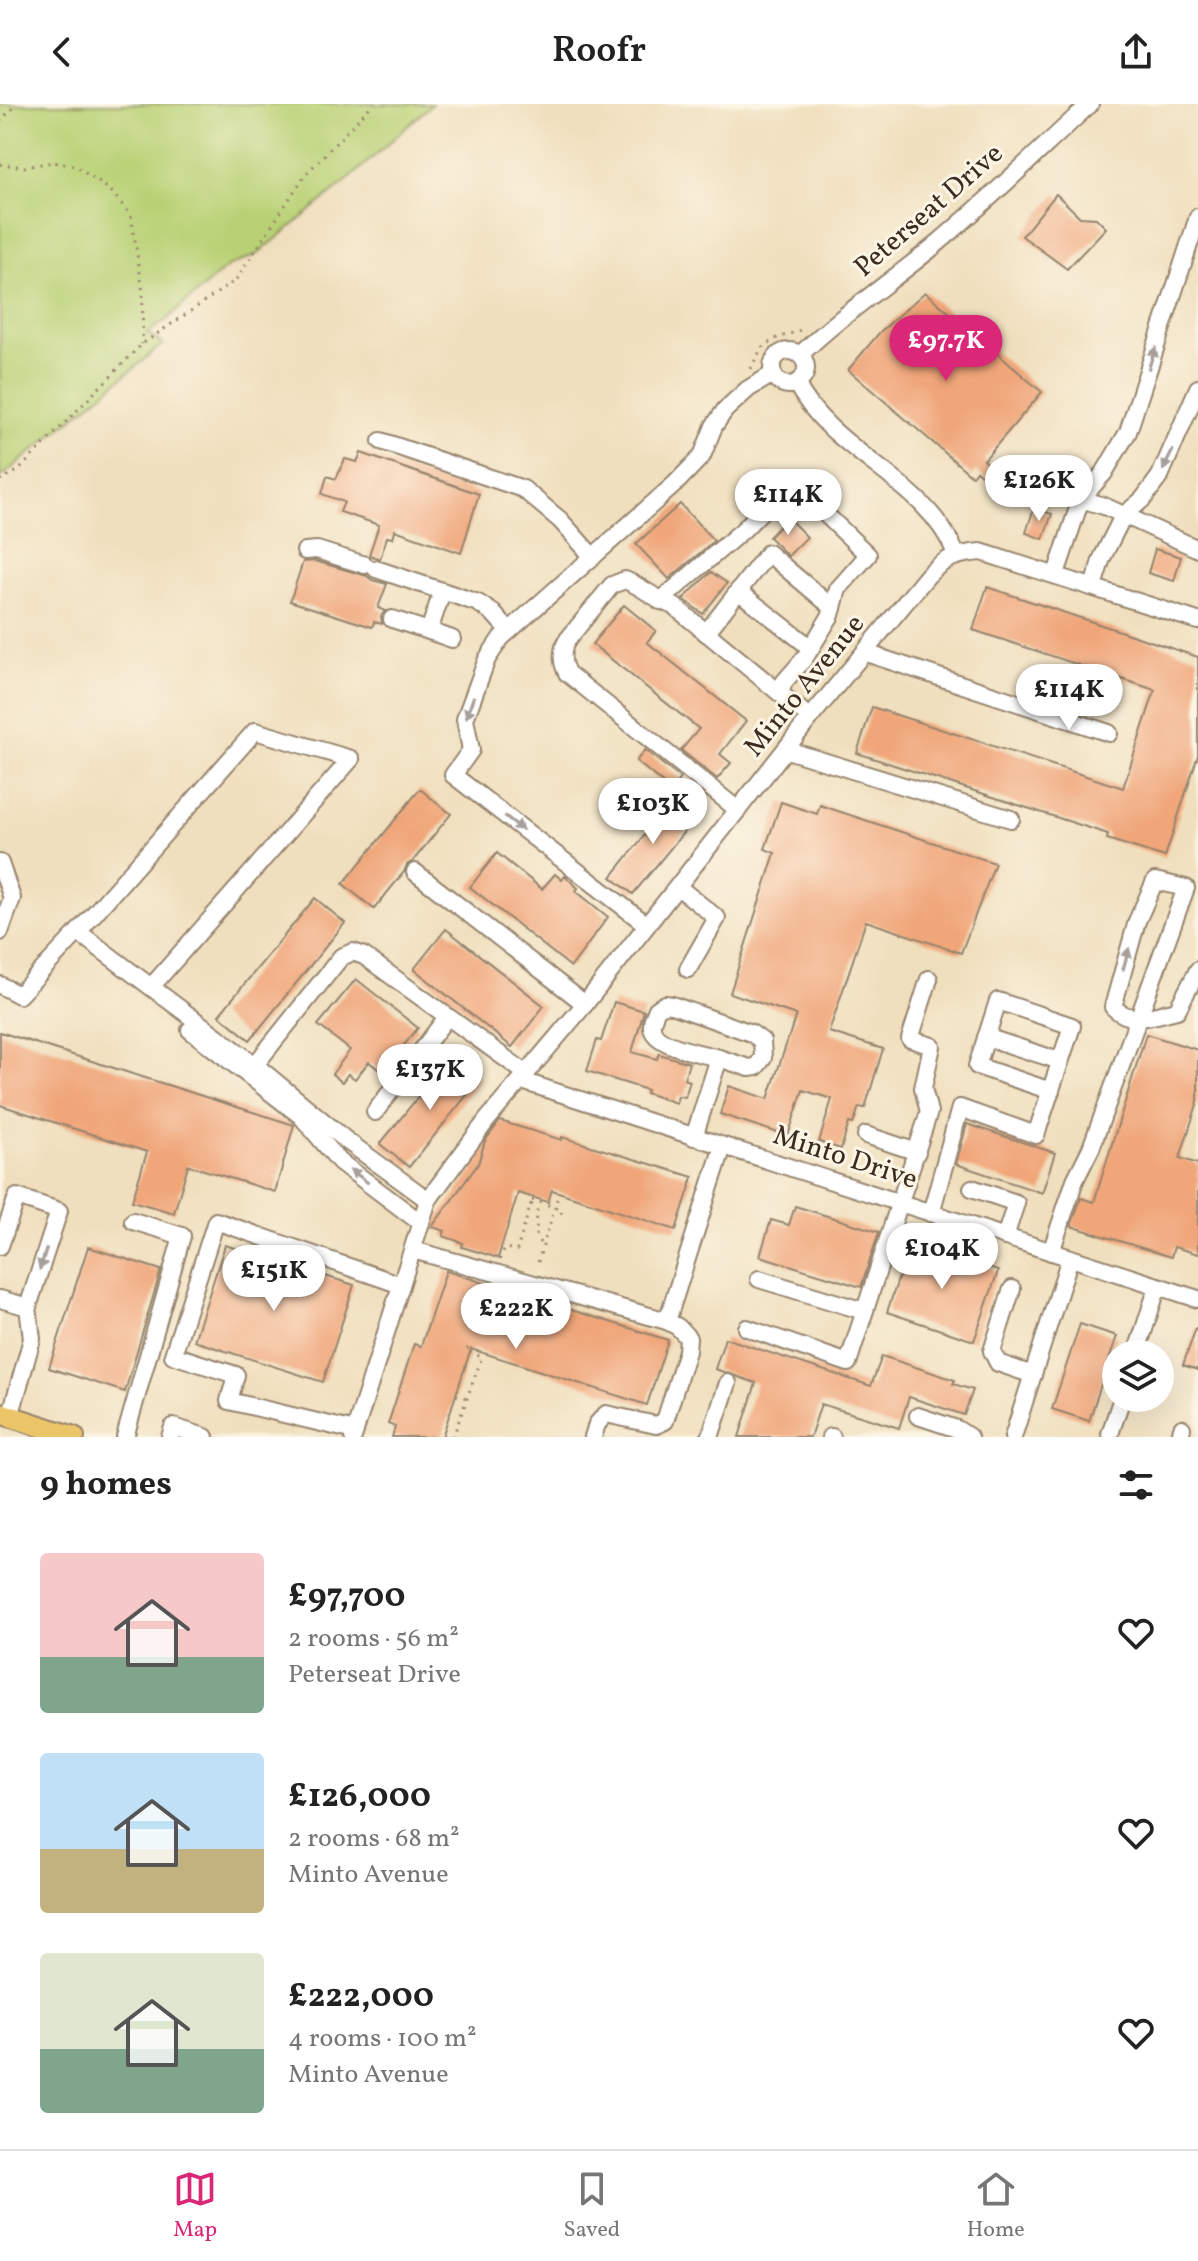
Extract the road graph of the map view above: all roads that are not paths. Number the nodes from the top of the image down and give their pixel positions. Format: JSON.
{"nodes":[{"id":1,"x":1090,"y":104,"type":"edge"},
{"id":2,"x":1198,"y":217,"type":"edge"},
{"id":3,"x":800,"y":355,"type":"junction"},
{"id":4,"x":773,"y":374,"type":"junction"},
{"id":5,"x":796,"y":383,"type":"junction"},
{"id":6,"x":1198,"y":388,"type":"edge"},
{"id":7,"x":381,"y":441,"type":"dead end"},
{"id":8,"x":1081,"y":499,"type":"junction"},
{"id":9,"x":1123,"y":516,"type":"junction"},
{"id":10,"x":1198,"y":549,"type":"edge"},
{"id":11,"x":305,"y":551,"type":"dead end"},
{"id":12,"x":956,"y":554,"type":"junction"},
{"id":13,"x":593,"y":557,"type":"junction"},
{"id":14,"x":1056,"y":574,"type":"junction"},
{"id":15,"x":1093,"y":586,"type":"junction"},
{"id":16,"x":738,"y":591,"type":"junction"},
{"id":17,"x":442,"y":592,"type":"junction"},
{"id":18,"x":660,"y":601,"type":"junction"},
{"id":19,"x":833,"y":608,"type":"junction"},
{"id":20,"x":392,"y":619,"type":"dead end"},
{"id":21,"x":1198,"y":621,"type":"edge"},
{"id":22,"x":429,"y":631,"type":"junction"},
{"id":23,"x":706,"y":633,"type":"junction"},
{"id":24,"x":505,"y":635,"type":"junction"},
{"id":25,"x":452,"y":639,"type":"dead end"},
{"id":26,"x":811,"y":648,"type":"junction"},
{"id":27,"x":866,"y":653,"type":"junction"},
{"id":28,"x":780,"y":693,"type":"junction"},
{"id":29,"x":810,"y":718,"type":"junction"},
{"id":30,"x":1109,"y":733,"type":"dead end"},
{"id":31,"x":787,"y":750,"type":"junction"},
{"id":32,"x":738,"y":810,"type":"junction"},
{"id":33,"x":1011,"y":819,"type":"dead end"},
{"id":34,"x":0,"y":863,"type":"edge"},
{"id":35,"x":415,"y":872,"type":"dead end"},
{"id":36,"x":678,"y":887,"type":"junction"},
{"id":37,"x":647,"y":925,"type":"junction"},
{"id":38,"x":0,"y":932,"type":"edge"},
{"id":39,"x":75,"y":935,"type":"junction"},
{"id":40,"x":688,"y":969,"type":"dead end"},
{"id":41,"x":1198,"y":970,"type":"edge"},
{"id":42,"x":929,"y":979,"type":"dead end"},
{"id":43,"x":0,"y":985,"type":"edge"},
{"id":44,"x":156,"y":991,"type":"junction"},
{"id":45,"x":585,"y":1004,"type":"junction"},
{"id":46,"x":447,"y":1017,"type":"junction"},
{"id":47,"x":1137,"y":1019,"type":"junction"},
{"id":48,"x":986,"y":1037,"type":"junction"},
{"id":49,"x":719,"y":1058,"type":"junction"},
{"id":50,"x":1060,"y":1061,"type":"junction"},
{"id":51,"x":255,"y":1065,"type":"junction"},
{"id":52,"x":525,"y":1078,"type":"junction"},
{"id":53,"x":1051,"y":1091,"type":"junction"},
{"id":54,"x":375,"y":1112,"type":"dead end"},
{"id":55,"x":866,"y":1135,"type":"dead end"},
{"id":56,"x":694,"y":1137,"type":"junction"},
{"id":57,"x":723,"y":1146,"type":"junction"},
{"id":58,"x":917,"y":1152,"type":"junction"},
{"id":59,"x":972,"y":1188,"type":"dead end"},
{"id":60,"x":428,"y":1200,"type":"junction"},
{"id":61,"x":899,"y":1203,"type":"junction"},
{"id":62,"x":931,"y":1213,"type":"junction"},
{"id":63,"x":133,"y":1221,"type":"dead end"},
{"id":64,"x":421,"y":1223,"type":"junction"},
{"id":65,"x":1005,"y":1237,"type":"junction"},
{"id":66,"x":0,"y":1246,"type":"edge"},
{"id":67,"x":413,"y":1250,"type":"junction"},
{"id":68,"x":1051,"y":1252,"type":"junction"},
{"id":69,"x":1070,"y":1258,"type":"junction"},
{"id":70,"x":759,"y":1279,"type":"dead end"},
{"id":71,"x":401,"y":1285,"type":"junction"},
{"id":72,"x":1158,"y":1286,"type":"junction"},
{"id":73,"x":1012,"y":1289,"type":"dead end"},
{"id":74,"x":0,"y":1299,"type":"edge"},
{"id":75,"x":1198,"y":1299,"type":"edge"},
{"id":76,"x":28,"y":1307,"type":"junction"},
{"id":77,"x":864,"y":1311,"type":"junction"},
{"id":78,"x":667,"y":1321,"type":"junction"},
{"id":79,"x":747,"y":1328,"type":"dead end"},
{"id":80,"x":1141,"y":1340,"type":"edge"},
{"id":81,"x":1033,"y":1375,"type":"junction"},
{"id":82,"x":728,"y":1383,"type":"dead end"},
{"id":83,"x":1117,"y":1412,"type":"edge"},
{"id":84,"x":5,"y":1415,"type":"edge"},
{"id":85,"x":918,"y":1416,"type":"dead end"},
{"id":86,"x":354,"y":1434,"type":"edge"},
{"id":87,"x":1110,"y":1434,"type":"dead end"},
{"id":88,"x":74,"y":1437,"type":"edge"},
{"id":89,"x":125,"y":1437,"type":"edge"},
{"id":90,"x":170,"y":1437,"type":"edge"},
{"id":91,"x":205,"y":1437,"type":"edge"},
{"id":92,"x":593,"y":1437,"type":"edge"},
{"id":93,"x":710,"y":1437,"type":"edge"},
{"id":94,"x":969,"y":1437,"type":"edge"},
{"id":95,"x":1013,"y":1437,"type":"edge"}],
"edges":[{"from":1,"to":3,"type":"street","name":"Peterseat Drive"},
{"from":8,"to":2,"type":"street","one_way":true},
{"from":3,"to":4,"type":"street"},
{"from":3,"to":5,"type":"street"},
{"from":4,"to":5,"type":"street"},
{"from":4,"to":13,"type":"street"},
{"from":5,"to":12,"type":"street"},
{"from":6,"to":9,"type":"street","one_way":true},
{"from":7,"to":13,"type":"street"},
{"from":8,"to":9,"type":"street"},
{"from":8,"to":14,"type":"street"},
{"from":9,"to":10,"type":"street"},
{"from":9,"to":15,"type":"street"},
{"from":11,"to":17,"type":"street"},
{"from":12,"to":14,"type":"street"},
{"from":12,"to":27,"type":"street","name":"Minto Avenue"},
{"from":13,"to":24,"type":"street"},
{"from":14,"to":15,"type":"street"},
{"from":15,"to":21,"type":"street"},
{"from":16,"to":19,"type":"street"},
{"from":16,"to":23,"type":"street"},
{"from":16,"to":26,"type":"street"},
{"from":17,"to":22,"type":"street"},
{"from":17,"to":24,"type":"street"},
{"from":18,"to":19,"type":"street"},
{"from":18,"to":23,"type":"street"},
{"from":18,"to":32,"type":"street"},
{"from":19,"to":26,"type":"street"},
{"from":20,"to":22,"type":"street"},
{"from":22,"to":25,"type":"street"},
{"from":23,"to":28,"type":"street"},
{"from":24,"to":37,"type":"street","one_way":true},
{"from":26,"to":28,"type":"street"},
{"from":27,"to":29,"type":"street","name":"Minto Avenue"},
{"from":27,"to":30,"type":"street"},
{"from":28,"to":29,"type":"street"},
{"from":29,"to":31,"type":"street","name":"Minto Avenue"},
{"from":31,"to":32,"type":"street","name":"Minto Avenue"},
{"from":31,"to":33,"type":"street"},
{"from":32,"to":36,"type":"street","name":"Minto Avenue"},
{"from":34,"to":38,"type":"street"},
{"from":35,"to":45,"type":"street"},
{"from":36,"to":37,"type":"street","name":"Minto Avenue"},
{"from":36,"to":40,"type":"street"},
{"from":37,"to":45,"type":"street","name":"Minto Avenue"},
{"from":39,"to":43,"type":"street"},
{"from":39,"to":44,"type":"street"},
{"from":39,"to":44,"type":"street"},
{"from":64,"to":39,"type":"street","one_way":true},
{"from":41,"to":47,"type":"street"},
{"from":42,"to":58,"type":"street"},
{"from":44,"to":51,"type":"street"},
{"from":45,"to":52,"type":"street","name":"Minto Avenue"},
{"from":46,"to":51,"type":"street","name":"Minto Drive"},
{"from":46,"to":52,"type":"street","name":"Minto Drive"},
{"from":46,"to":54,"type":"street"},
{"from":47,"to":47,"type":"street","one_way":true},
{"from":47,"to":68,"type":"street"},
{"from":48,"to":50,"type":"street"},
{"from":48,"to":50,"type":"street"},
{"from":48,"to":53,"type":"street"},
{"from":49,"to":49,"type":"street"},
{"from":49,"to":56,"type":"street"},
{"from":50,"to":53,"type":"street"},
{"from":51,"to":60,"type":"street"},
{"from":52,"to":56,"type":"street","name":"Minto Drive"},
{"from":52,"to":60,"type":"street","name":"Minto Avenue"},
{"from":53,"to":62,"type":"street"},
{"from":55,"to":58,"type":"street"},
{"from":56,"to":57,"type":"street","name":"Minto Drive"},
{"from":57,"to":61,"type":"street","name":"Minto Drive"},
{"from":57,"to":78,"type":"street"},
{"from":58,"to":61,"type":"street"},
{"from":59,"to":65,"type":"street"},
{"from":60,"to":64,"type":"street","name":"Minto Avenue"},
{"from":61,"to":62,"type":"street","name":"Minto Drive"},
{"from":61,"to":77,"type":"street"},
{"from":62,"to":65,"type":"street","name":"Minto Drive"},
{"from":63,"to":89,"type":"street"},
{"from":64,"to":67,"type":"street","name":"Minto Avenue"},
{"from":65,"to":68,"type":"street","name":"Minto Drive"},
{"from":66,"to":76,"type":"street","one_way":true},
{"from":67,"to":71,"type":"street","name":"Minto Avenue"},
{"from":67,"to":78,"type":"street"},
{"from":68,"to":69,"type":"street","name":"Minto Drive"},
{"from":69,"to":72,"type":"street","name":"Minto Drive"},
{"from":69,"to":81,"type":"street"},
{"from":70,"to":77,"type":"street"},
{"from":71,"to":86,"type":"street","name":"Minto Avenue"},
{"from":71,"to":86,"type":"street"},
{"from":72,"to":75,"type":"street","name":"Minto Drive"},
{"from":72,"to":80,"type":"street"},
{"from":73,"to":81,"type":"street"},
{"from":74,"to":76,"type":"street"},
{"from":76,"to":84,"type":"street"},
{"from":77,"to":79,"type":"street"},
{"from":78,"to":92,"type":"street"},
{"from":81,"to":95,"type":"street"},
{"from":82,"to":93,"type":"street"},
{"from":83,"to":87,"type":"street"},
{"from":84,"to":88,"type":"main road"},
{"from":85,"to":94,"type":"street"},
{"from":90,"to":91,"type":"street"}]}
